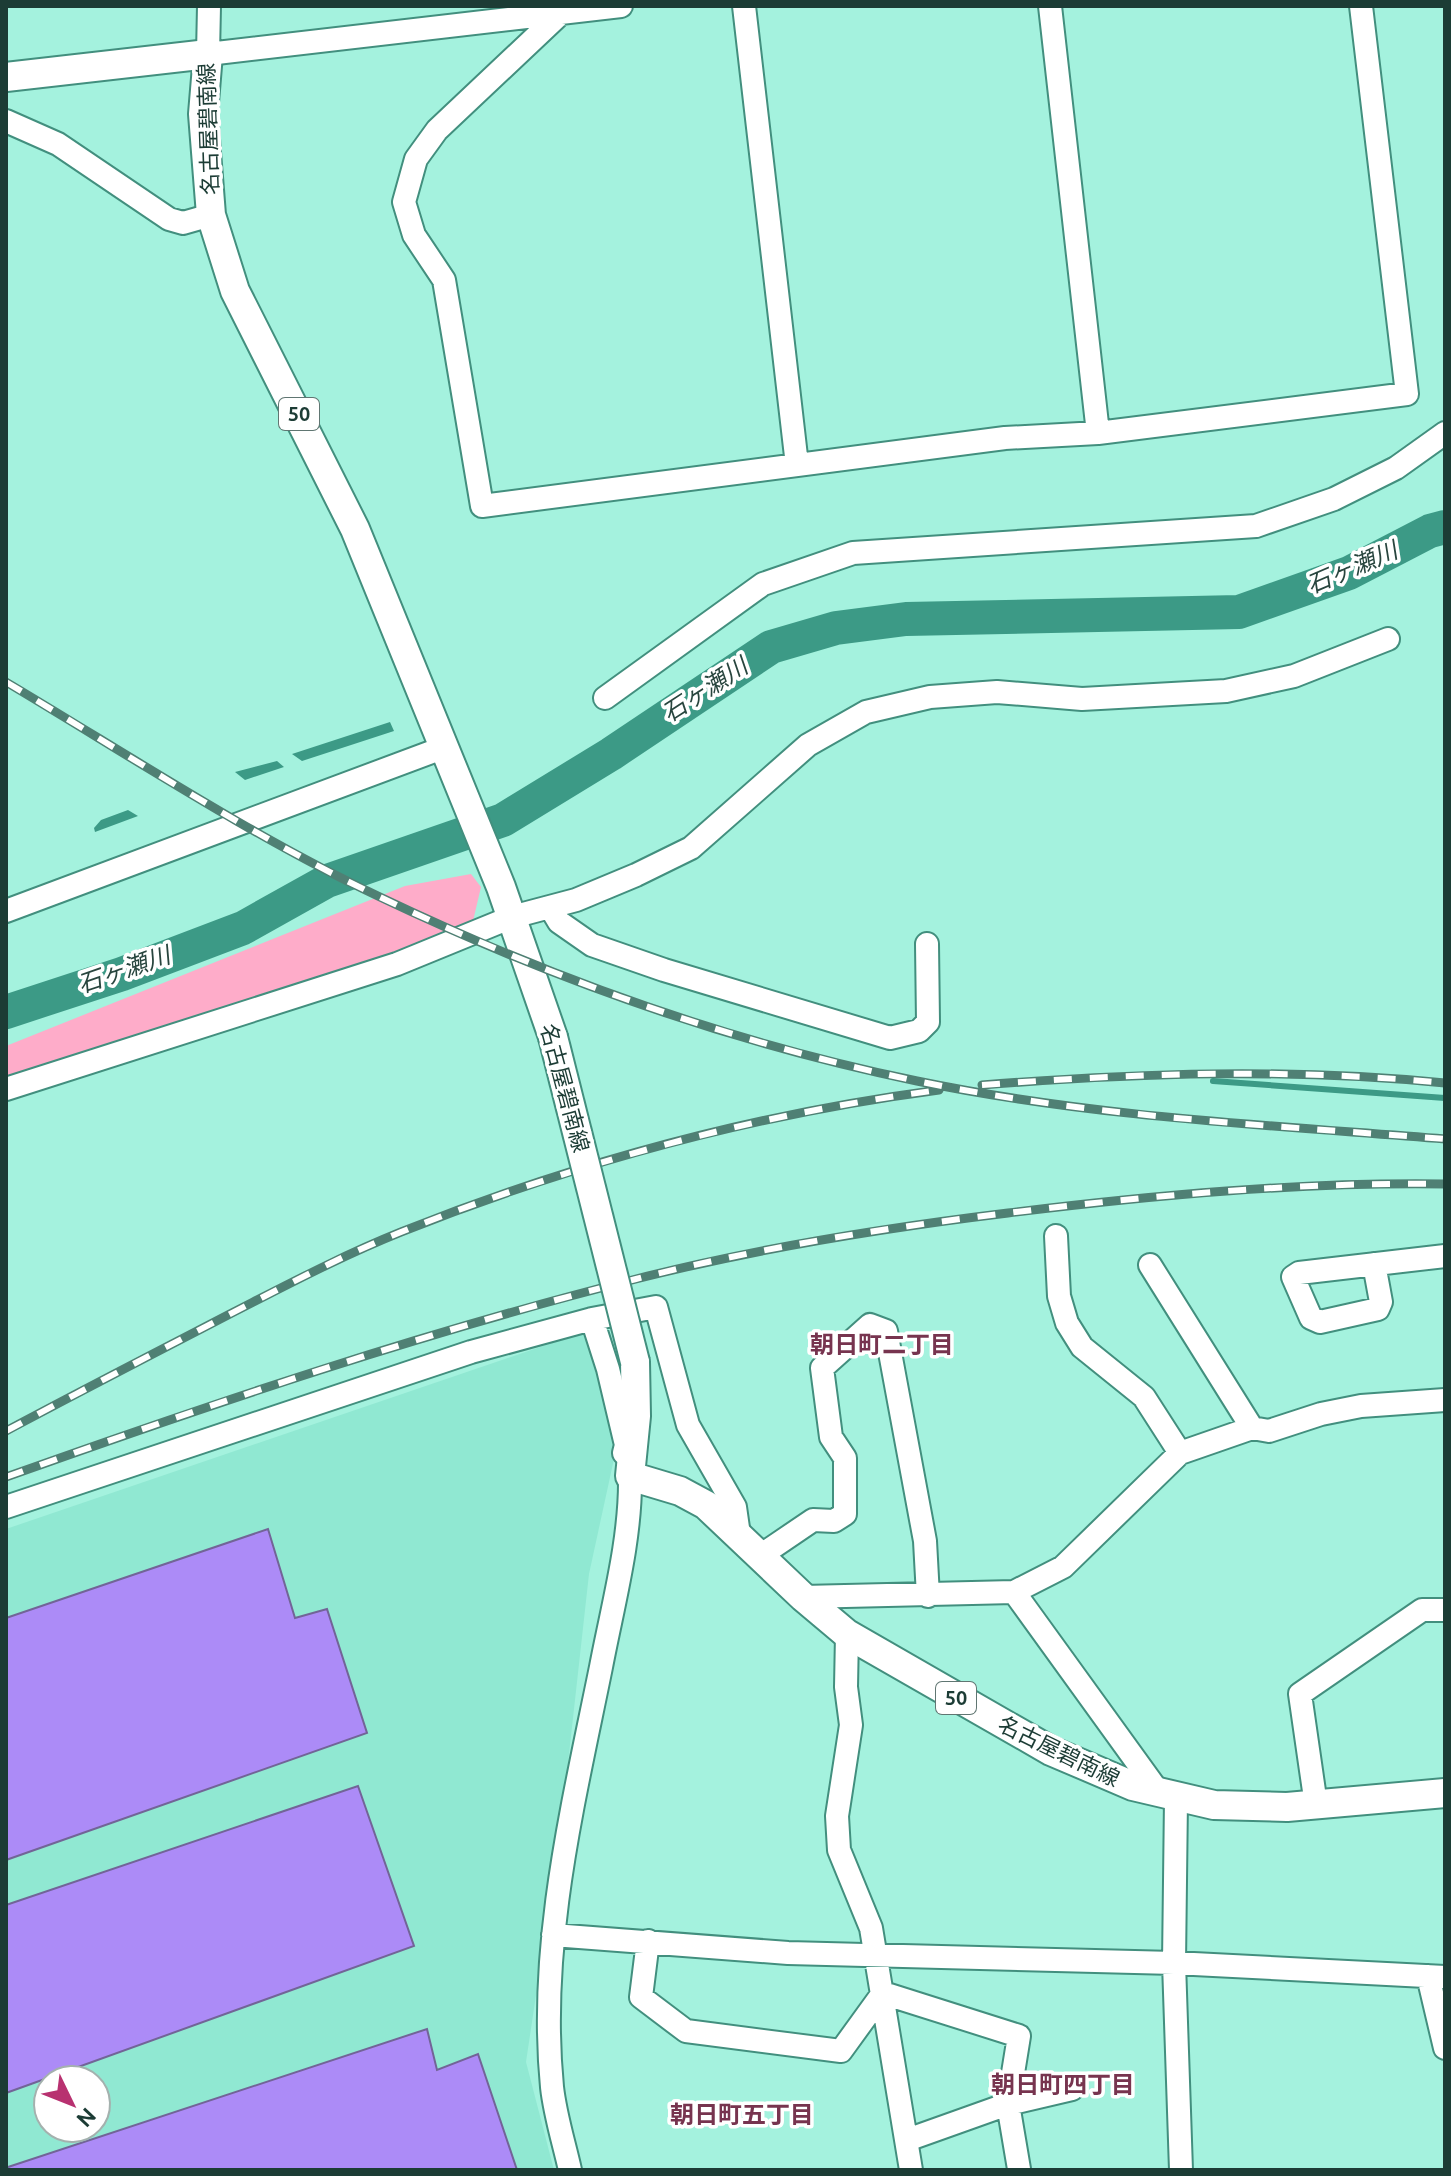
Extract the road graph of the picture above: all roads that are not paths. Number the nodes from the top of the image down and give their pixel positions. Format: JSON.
{"nodes":[{"id":1,"x":209,"y":6,"type":"edge"},
{"id":2,"x":621,"y":6,"type":"edge"},
{"id":3,"x":744,"y":6,"type":"edge"},
{"id":4,"x":1050,"y":6,"type":"edge"},
{"id":5,"x":1361,"y":6,"type":"edge"},
{"id":6,"x":560,"y":10,"type":"edge"},
{"id":7,"x":450,"y":17,"type":"edge"},
{"id":8,"x":208,"y":54,"type":"junction"},
{"id":9,"x":6,"y":77,"type":"edge"},
{"id":10,"x":6,"y":121,"type":"edge"},
{"id":11,"x":211,"y":215,"type":"junction"},
{"id":12,"x":1098,"y":433,"type":"junction"},
{"id":13,"x":1445,"y":433,"type":"edge"},
{"id":14,"x":797,"y":465,"type":"junction"},
{"id":15,"x":1388,"y":639,"type":"dead end"},
{"id":16,"x":605,"y":698,"type":"dead end"},
{"id":17,"x":448,"y":754,"type":"junction"},
{"id":18,"x":550,"y":907,"type":"junction"},
{"id":19,"x":6,"y":911,"type":"edge"},
{"id":20,"x":512,"y":917,"type":"junction"},
{"id":21,"x":927,"y":944,"type":"dead end"},
{"id":22,"x":6,"y":1089,"type":"edge"},
{"id":23,"x":1056,"y":1236,"type":"dead end"},
{"id":24,"x":1445,"y":1256,"type":"edge"},
{"id":25,"x":1374,"y":1264,"type":"dead end"},
{"id":26,"x":1150,"y":1265,"type":"dead end"},
{"id":27,"x":592,"y":1319,"type":"junction"},
{"id":28,"x":1445,"y":1400,"type":"edge"},
{"id":29,"x":1252,"y":1428,"type":"junction"},
{"id":30,"x":1180,"y":1453,"type":"junction"},
{"id":31,"x":630,"y":1476,"type":"junction"},
{"id":32,"x":6,"y":1507,"type":"edge"},
{"id":33,"x":739,"y":1535,"type":"junction"},
{"id":34,"x":760,"y":1556,"type":"junction"},
{"id":35,"x":1014,"y":1592,"type":"junction"},
{"id":36,"x":928,"y":1596,"type":"junction"},
{"id":37,"x":803,"y":1597,"type":"junction"},
{"id":38,"x":613,"y":1609,"type":"junction"},
{"id":39,"x":1445,"y":1610,"type":"edge"},
{"id":40,"x":847,"y":1634,"type":"junction"},
{"id":41,"x":1445,"y":1793,"type":"edge"},
{"id":42,"x":1168,"y":1796,"type":"junction"},
{"id":43,"x":1316,"y":1805,"type":"junction"},
{"id":44,"x":553,"y":1935,"type":"junction"},
{"id":45,"x":648,"y":1941,"type":"junction"},
{"id":46,"x":872,"y":1953,"type":"junction"},
{"id":47,"x":1174,"y":1963,"type":"junction"},
{"id":48,"x":1437,"y":1976,"type":"edge"},
{"id":49,"x":883,"y":1993,"type":"junction"},
{"id":50,"x":1445,"y":2048,"type":"edge"},
{"id":51,"x":1072,"y":2089,"type":"dead end"},
{"id":52,"x":1008,"y":2104,"type":"junction"},
{"id":53,"x":907,"y":2140,"type":"junction"},
{"id":54,"x":1019,"y":2169,"type":"edge"},
{"id":55,"x":570,"y":2170,"type":"edge"},
{"id":56,"x":911,"y":2170,"type":"edge"},
{"id":57,"x":1181,"y":2170,"type":"edge"}],
"edges":[{"from":1,"to":8,"type":"street"},
{"from":2,"to":6,"type":"street"},
{"from":3,"to":14,"type":"street"},
{"from":4,"to":12,"type":"street"},
{"from":5,"to":12,"type":"street"},
{"from":6,"to":7,"type":"street"},
{"from":6,"to":14,"type":"street"},
{"from":7,"to":8,"type":"street"},
{"from":8,"to":9,"type":"main road","name":"名古屋碧南線"},
{"from":8,"to":11,"type":"main road","name":"名古屋碧南線","number":"50"},
{"from":10,"to":11,"type":"street"},
{"from":11,"to":17,"type":"main road","name":"名古屋碧南線","number":"50"},
{"from":12,"to":14,"type":"street"},
{"from":13,"to":16,"type":"street"},
{"from":15,"to":18,"type":"street"},
{"from":17,"to":19,"type":"street"},
{"from":17,"to":20,"type":"main road","name":"名古屋碧南線","number":"50"},
{"from":18,"to":20,"type":"street"},
{"from":18,"to":21,"type":"street"},
{"from":20,"to":22,"type":"street"},
{"from":20,"to":31,"type":"main road","name":"名古屋碧南線","number":"50","bridge":true},
{"from":23,"to":30,"type":"street"},
{"from":24,"to":25,"type":"street"},
{"from":26,"to":29,"type":"street"},
{"from":27,"to":32,"type":"street"},
{"from":27,"to":33,"type":"street"},
{"from":27,"to":38,"type":"street"},
{"from":28,"to":29,"type":"street"},
{"from":29,"to":30,"type":"street"},
{"from":30,"to":35,"type":"street"},
{"from":31,"to":33,"type":"main road","name":"名古屋碧南線","number":"50"},
{"from":31,"to":38,"type":"street"},
{"from":33,"to":34,"type":"main road","name":"名古屋碧南線","number":"50"},
{"from":34,"to":36,"type":"street"},
{"from":34,"to":37,"type":"main road","name":"名古屋碧南線","number":"50"},
{"from":35,"to":36,"type":"street"},
{"from":35,"to":42,"type":"street"},
{"from":36,"to":37,"type":"street"},
{"from":37,"to":40,"type":"main road","name":"名古屋碧南線","number":"50"},
{"from":38,"to":44,"type":"street"},
{"from":39,"to":43,"type":"street"},
{"from":40,"to":42,"type":"main road","name":"名古屋碧南線","number":"50"},
{"from":40,"to":46,"type":"street"},
{"from":41,"to":43,"type":"main road","name":"名古屋碧南線","number":"50"},
{"from":42,"to":43,"type":"main road","name":"名古屋碧南線","number":"50"},
{"from":42,"to":47,"type":"street"},
{"from":44,"to":45,"type":"street"},
{"from":44,"to":55,"type":"street"},
{"from":45,"to":46,"type":"street"},
{"from":45,"to":49,"type":"street"},
{"from":46,"to":47,"type":"street"},
{"from":46,"to":49,"type":"street"},
{"from":47,"to":48,"type":"street"},
{"from":47,"to":57,"type":"street"},
{"from":48,"to":50,"type":"street"},
{"from":49,"to":52,"type":"street"},
{"from":49,"to":53,"type":"street"},
{"from":51,"to":52,"type":"street"},
{"from":52,"to":53,"type":"street"},
{"from":52,"to":54,"type":"street"},
{"from":53,"to":56,"type":"street"}]}
